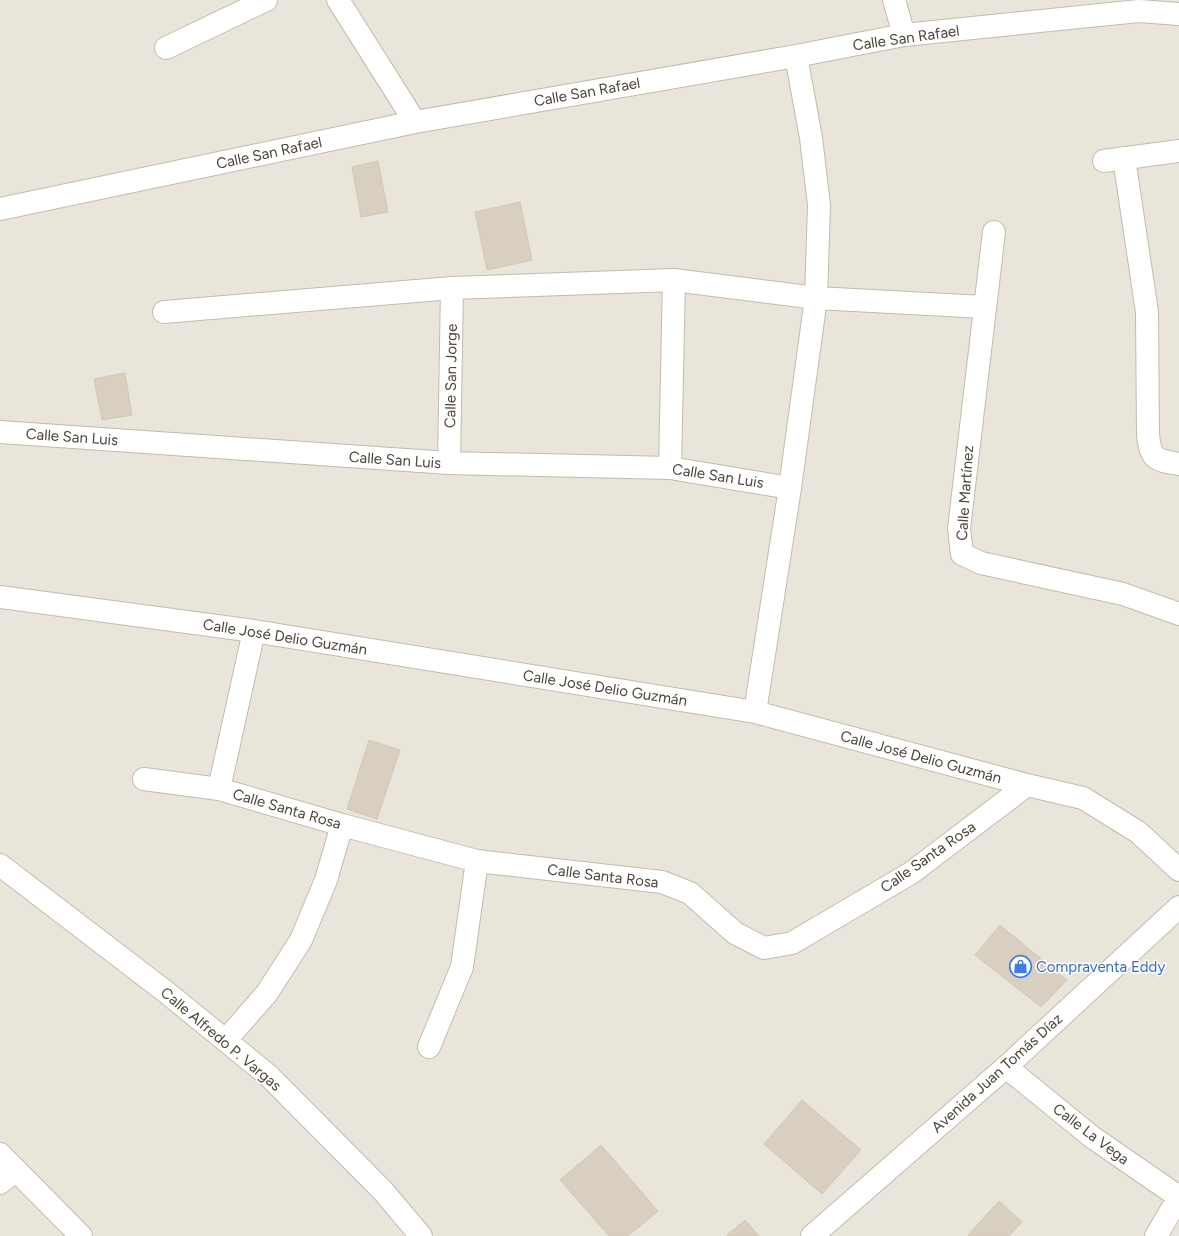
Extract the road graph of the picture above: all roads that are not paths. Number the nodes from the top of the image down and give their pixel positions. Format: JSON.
{"nodes":[{"id":1,"x":266,"y":0,"type":"edge"},
{"id":2,"x":338,"y":0,"type":"edge"},
{"id":3,"x":894,"y":0,"type":"edge"},
{"id":4,"x":1179,"y":14,"type":"edge"},
{"id":5,"x":904,"y":35,"type":"junction"},
{"id":6,"x":166,"y":48,"type":"dead end"},
{"id":7,"x":796,"y":56,"type":"junction"},
{"id":8,"x":415,"y":122,"type":"junction"},
{"id":9,"x":1179,"y":151,"type":"edge"},
{"id":10,"x":0,"y":209,"type":"edge"},
{"id":11,"x":994,"y":232,"type":"dead end"},
{"id":12,"x":674,"y":280,"type":"junction"},
{"id":13,"x":452,"y":288,"type":"junction"},
{"id":14,"x":816,"y":298,"type":"junction"},
{"id":15,"x":984,"y":308,"type":"junction"},
{"id":16,"x":164,"y":312,"type":"dead end"},
{"id":17,"x":0,"y":432,"type":"edge"},
{"id":18,"x":449,"y":463,"type":"junction"},
{"id":19,"x":1179,"y":464,"type":"edge"},
{"id":20,"x":670,"y":468,"type":"junction"},
{"id":21,"x":790,"y":488,"type":"junction"},
{"id":22,"x":0,"y":597,"type":"edge"},
{"id":23,"x":1179,"y":614,"type":"edge"},
{"id":24,"x":254,"y":631,"type":"junction"},
{"id":25,"x":755,"y":712,"type":"junction"},
{"id":26,"x":144,"y":779,"type":"dead end"},
{"id":27,"x":1027,"y":785,"type":"junction"},
{"id":28,"x":219,"y":789,"type":"junction"},
{"id":29,"x":342,"y":826,"type":"junction"},
{"id":30,"x":477,"y":861,"type":"junction"},
{"id":31,"x":0,"y":865,"type":"edge"},
{"id":32,"x":1179,"y":870,"type":"edge"},
{"id":33,"x":1179,"y":907,"type":"edge"},
{"id":34,"x":226,"y":1040,"type":"junction"},
{"id":35,"x":429,"y":1047,"type":"dead end"},
{"id":36,"x":1006,"y":1067,"type":"junction"},
{"id":37,"x":0,"y":1154,"type":"edge"},
{"id":38,"x":8,"y":1176,"type":"edge"},
{"id":39,"x":1179,"y":1197,"type":"edge"},
{"id":40,"x":81,"y":1236,"type":"edge"},
{"id":41,"x":421,"y":1236,"type":"edge"},
{"id":42,"x":812,"y":1236,"type":"edge"},
{"id":43,"x":1156,"y":1236,"type":"edge"}],
"edges":[{"from":1,"to":6,"type":"street"},
{"from":2,"to":8,"type":"street"},
{"from":3,"to":5,"type":"street"},
{"from":4,"to":5,"type":"street","name":"Calle San Rafael"},
{"from":5,"to":7,"type":"street","name":"Calle San Rafael"},
{"from":7,"to":8,"type":"street","name":"Calle San Rafael"},
{"from":7,"to":14,"type":"street"},
{"from":8,"to":10,"type":"street","name":"Calle San Rafael"},
{"from":9,"to":19,"type":"street"},
{"from":11,"to":15,"type":"street","name":"Calle Martínez"},
{"from":12,"to":13,"type":"street"},
{"from":12,"to":14,"type":"street"},
{"from":12,"to":20,"type":"street"},
{"from":13,"to":16,"type":"street"},
{"from":13,"to":18,"type":"street","name":"Calle San Jorge"},
{"from":14,"to":15,"type":"street"},
{"from":14,"to":21,"type":"street"},
{"from":15,"to":23,"type":"street","name":"Calle Martínez"},
{"from":17,"to":18,"type":"street","name":"Calle San Luis"},
{"from":18,"to":20,"type":"street","name":"Calle San Luis"},
{"from":20,"to":21,"type":"street","name":"Calle San Luis"},
{"from":21,"to":25,"type":"street"},
{"from":22,"to":24,"type":"street","name":"Calle José Delio Guzmán"},
{"from":24,"to":25,"type":"street","name":"Calle José Delio Guzmán"},
{"from":24,"to":28,"type":"street"},
{"from":25,"to":27,"type":"street","name":"Calle José Delio Guzmán"},
{"from":26,"to":28,"type":"street","name":"Calle Santa Rosa"},
{"from":27,"to":30,"type":"street","name":"Calle Santa Rosa"},
{"from":27,"to":32,"type":"street","name":"Calle José Delio Guzmán"},
{"from":28,"to":29,"type":"street","name":"Calle Santa Rosa"},
{"from":29,"to":30,"type":"street","name":"Calle Santa Rosa"},
{"from":29,"to":34,"type":"street"},
{"from":30,"to":35,"type":"street"},
{"from":31,"to":34,"type":"street","name":"Calle Alfredo P. Vargas"},
{"from":33,"to":36,"type":"street","name":"Avenida Juan Tomás Díaz"},
{"from":34,"to":41,"type":"street","name":"Calle Alfredo P. Vargas"},
{"from":36,"to":39,"type":"street","name":"Calle La Vega"},
{"from":36,"to":42,"type":"street","name":"Avenida Juan Tomás Díaz"},
{"from":37,"to":38,"type":"street"},
{"from":38,"to":40,"type":"street"},
{"from":39,"to":43,"type":"street"}]}
